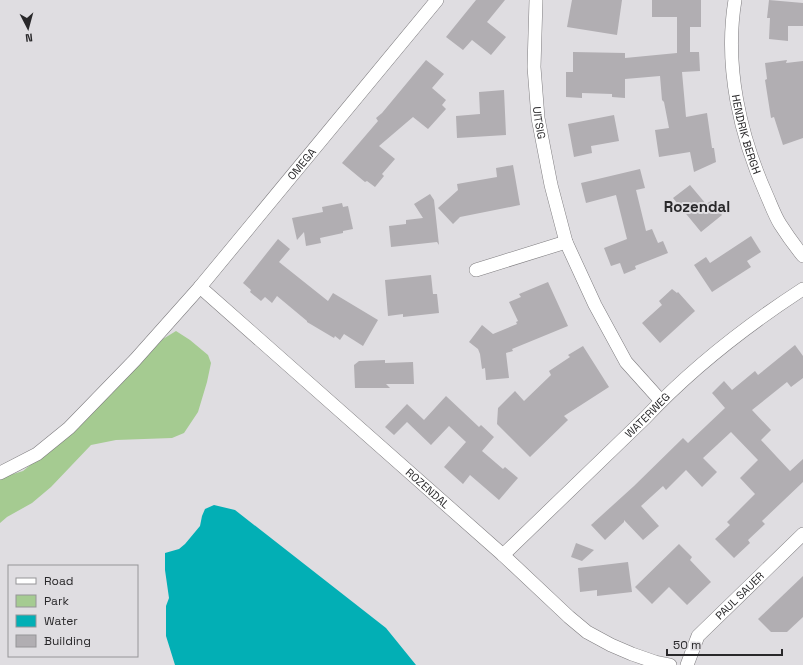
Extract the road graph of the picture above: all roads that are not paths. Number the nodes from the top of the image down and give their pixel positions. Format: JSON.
{"nodes":[{"id":1,"x":437,"y":0,"type":"edge"},
{"id":2,"x":536,"y":0,"type":"edge"},
{"id":3,"x":735,"y":0,"type":"edge"},
{"id":4,"x":566,"y":242,"type":"junction"},
{"id":5,"x":803,"y":256,"type":"edge"},
{"id":6,"x":476,"y":270,"type":"dead end"},
{"id":7,"x":200,"y":287,"type":"junction"},
{"id":8,"x":803,"y":289,"type":"edge"},
{"id":9,"x":661,"y":401,"type":"junction"},
{"id":10,"x":0,"y":473,"type":"edge"},
{"id":11,"x":803,"y":534,"type":"edge"},
{"id":12,"x":503,"y":555,"type":"junction"},
{"id":13,"x":670,"y":665,"type":"edge"},
{"id":14,"x":687,"y":665,"type":"edge"}],
"edges":[{"from":1,"to":7,"type":"street","name":"OMEGA"},
{"from":2,"to":4,"type":"street","name":"UITSIG"},
{"from":3,"to":5,"type":"street","name":"HENDRIK BERGH"},
{"from":4,"to":6,"type":"street"},
{"from":4,"to":9,"type":"street","name":"UITSIG"},
{"from":7,"to":10,"type":"street","name":"OMEGA"},
{"from":7,"to":12,"type":"street","name":"ROZENDAL"},
{"from":8,"to":9,"type":"street","name":"WATERWEG"},
{"from":9,"to":12,"type":"street","name":"WATERWEG"},
{"from":11,"to":14,"type":"street","name":"PAUL SAUER"},
{"from":12,"to":13,"type":"street","name":"ROZENDAL"}]}
